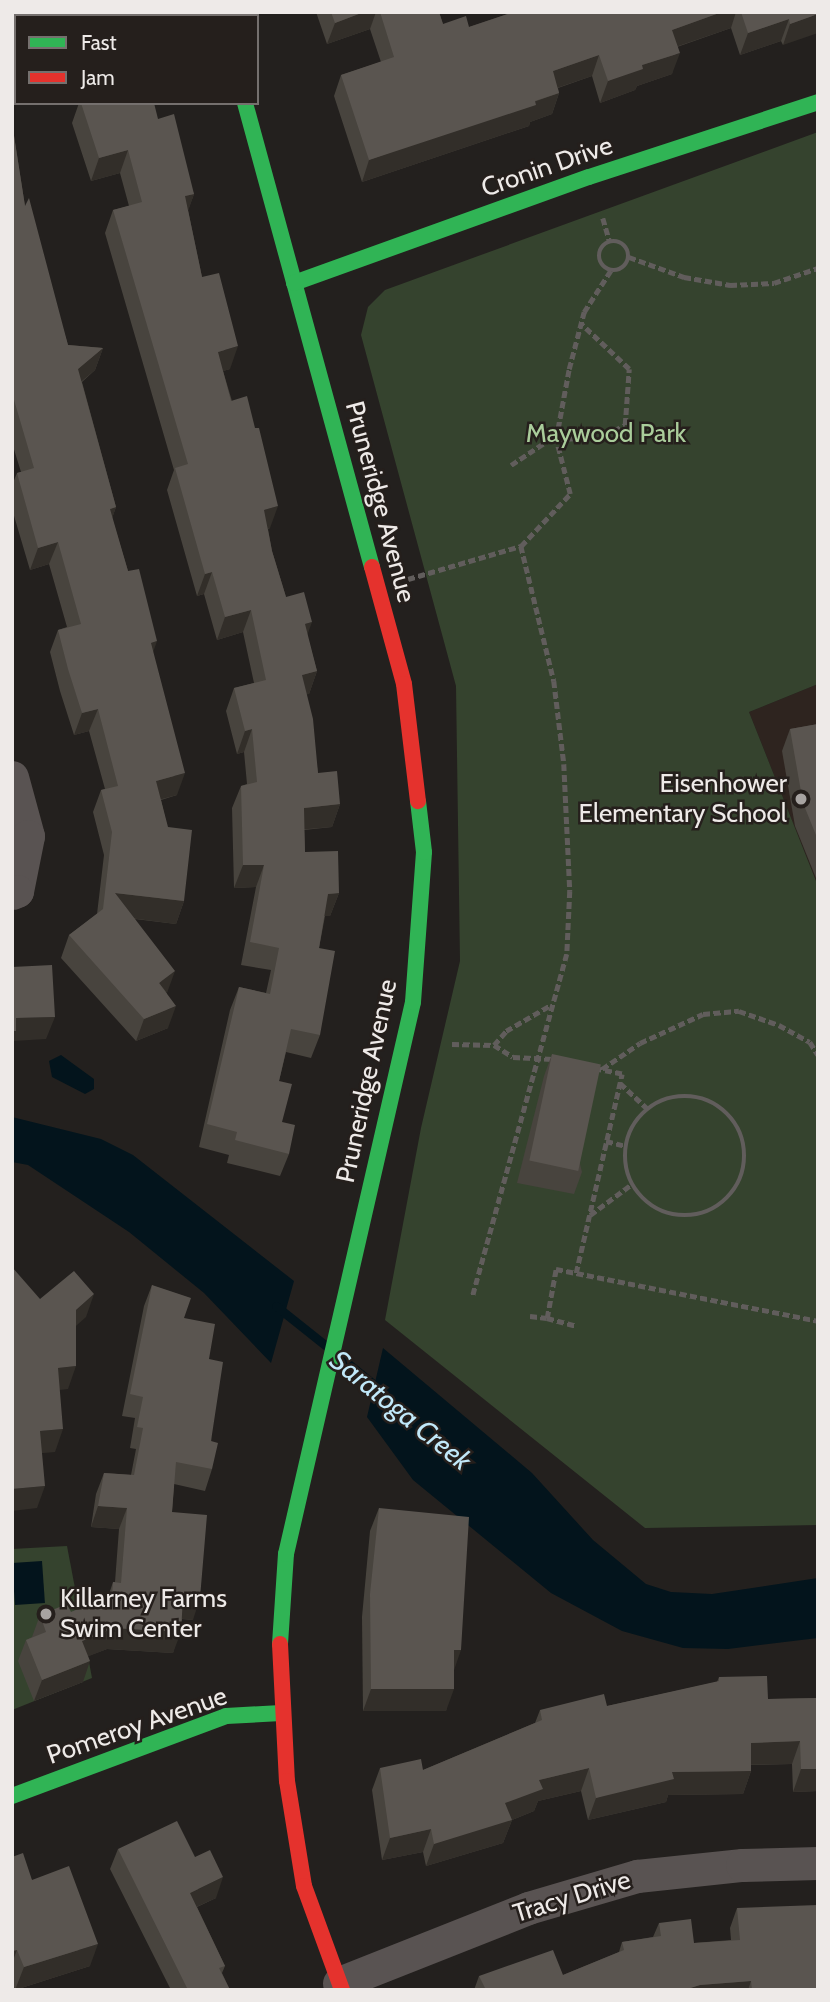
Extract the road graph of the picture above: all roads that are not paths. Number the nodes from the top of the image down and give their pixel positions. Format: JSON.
{"nodes":[{"id":1,"x":818,"y":102,"type":"edge"},
{"id":2,"x":247,"y":105,"type":"edge"},
{"id":3,"x":294,"y":283,"type":"junction"},
{"id":4,"x":12,"y":776,"type":"edge"},
{"id":5,"x":15,"y":892,"type":"edge"},
{"id":6,"x":281,"y":1713,"type":"junction"},
{"id":7,"x":12,"y":1797,"type":"edge"},
{"id":8,"x":818,"y":1863,"type":"edge"},
{"id":9,"x":340,"y":1986,"type":"edge"}],
"edges":[{"from":1,"to":3,"type":"main road","name":"Cronin Drive"},
{"from":2,"to":3,"type":"main road","name":"Pruneridge Avenue"},
{"from":3,"to":6,"type":"main road","name":"Pruneridge Avenue"},
{"from":4,"to":5,"type":"street"},
{"from":6,"to":7,"type":"main road","name":"Pomeroy Avenue"},
{"from":6,"to":9,"type":"main road","name":"Pruneridge Avenue"},
{"from":8,"to":9,"type":"street","name":"Tracy Drive"}]}
